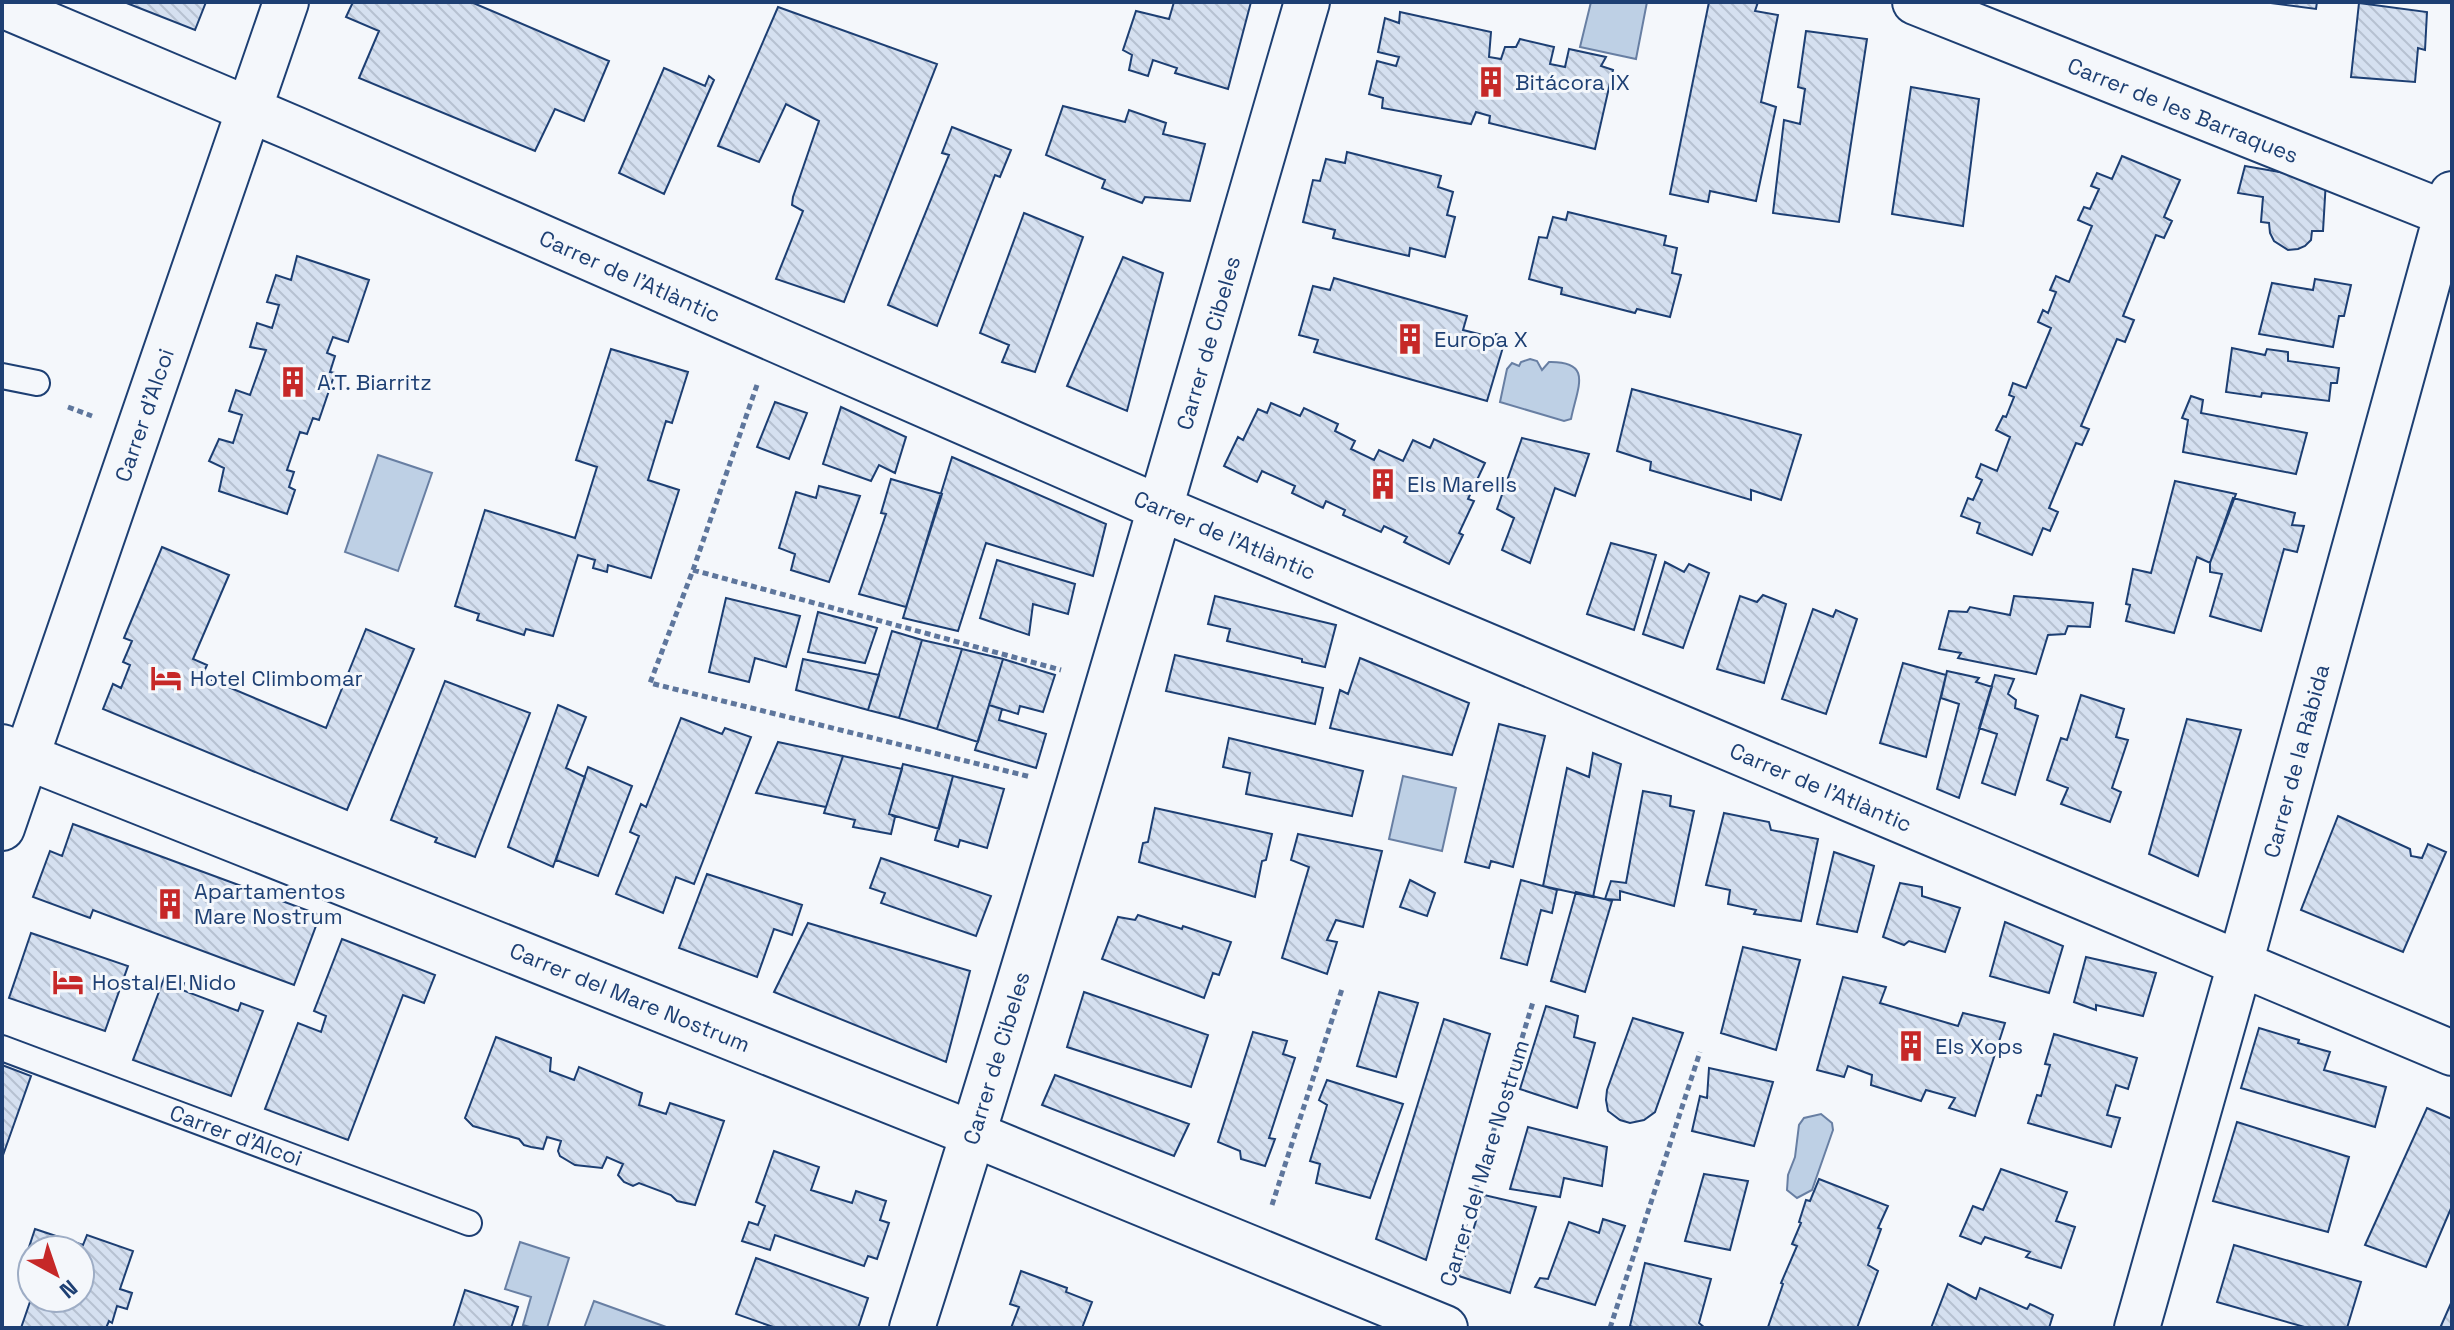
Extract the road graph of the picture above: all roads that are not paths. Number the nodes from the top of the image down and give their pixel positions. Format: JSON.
{"nodes":[{"id":1,"x":286,"y":2,"type":"edge"},
{"id":2,"x":1307,"y":2,"type":"edge"},
{"id":3,"x":1915,"y":2,"type":"edge"},
{"id":4,"x":2,"y":5,"type":"edge"},
{"id":5,"x":249,"y":110,"type":"junction"},
{"id":6,"x":2450,"y":208,"type":"edge"},
{"id":7,"x":2,"y":376,"type":"edge"},
{"id":8,"x":37,"y":383,"type":"road end"},
{"id":9,"x":1160,"y":508,"type":"junction"},
{"id":10,"x":15,"y":753,"type":"edge"},
{"id":11,"x":2,"y":828,"type":"edge"},
{"id":12,"x":2240,"y":964,"type":"junction"},
{"id":13,"x":2,"y":1048,"type":"edge"},
{"id":14,"x":2452,"y":1053,"type":"edge"},
{"id":15,"x":973,"y":1134,"type":"junction"},
{"id":16,"x":469,"y":1223,"type":"dead end"},
{"id":17,"x":1440,"y":1326,"type":"edge"},
{"id":18,"x":912,"y":1328,"type":"edge"},
{"id":19,"x":2137,"y":1328,"type":"edge"}],
"edges":[{"from":1,"to":5,"type":"street","name":"Carrer d'Alcoi"},
{"from":2,"to":9,"type":"street","name":"Carrer de Cibeles"},
{"from":3,"to":6,"type":"street","name":"Carrer de les Barraques"},
{"from":4,"to":5,"type":"street","name":"Carrer de l'Atlàntic"},
{"from":5,"to":9,"type":"street","name":"Carrer de l'Atlàntic"},
{"from":5,"to":10,"type":"street","name":"Carrer d'Alcoi"},
{"from":6,"to":12,"type":"street","name":"Carrer de la Ràbida"},
{"from":7,"to":8,"type":"lane"},
{"from":9,"to":12,"type":"street","name":"Carrer de l'Atlàntic"},
{"from":9,"to":15,"type":"street","name":"Carrer de Cibeles"},
{"from":10,"to":11,"type":"street","name":"Carrer d'Alcoi"},
{"from":10,"to":15,"type":"street","name":"Carrer del Mare Nostrum"},
{"from":12,"to":14,"type":"street","name":"Carrer de l'Atlàntic"},
{"from":12,"to":19,"type":"street","name":"Carrer de la Ràbida"},
{"from":13,"to":16,"type":"lane","name":"Carrer d'Alcoi"},
{"from":15,"to":17,"type":"street","name":"Carrer del Mare Nostrum"},
{"from":15,"to":18,"type":"street","name":"Carrer de Cibeles"}]}
